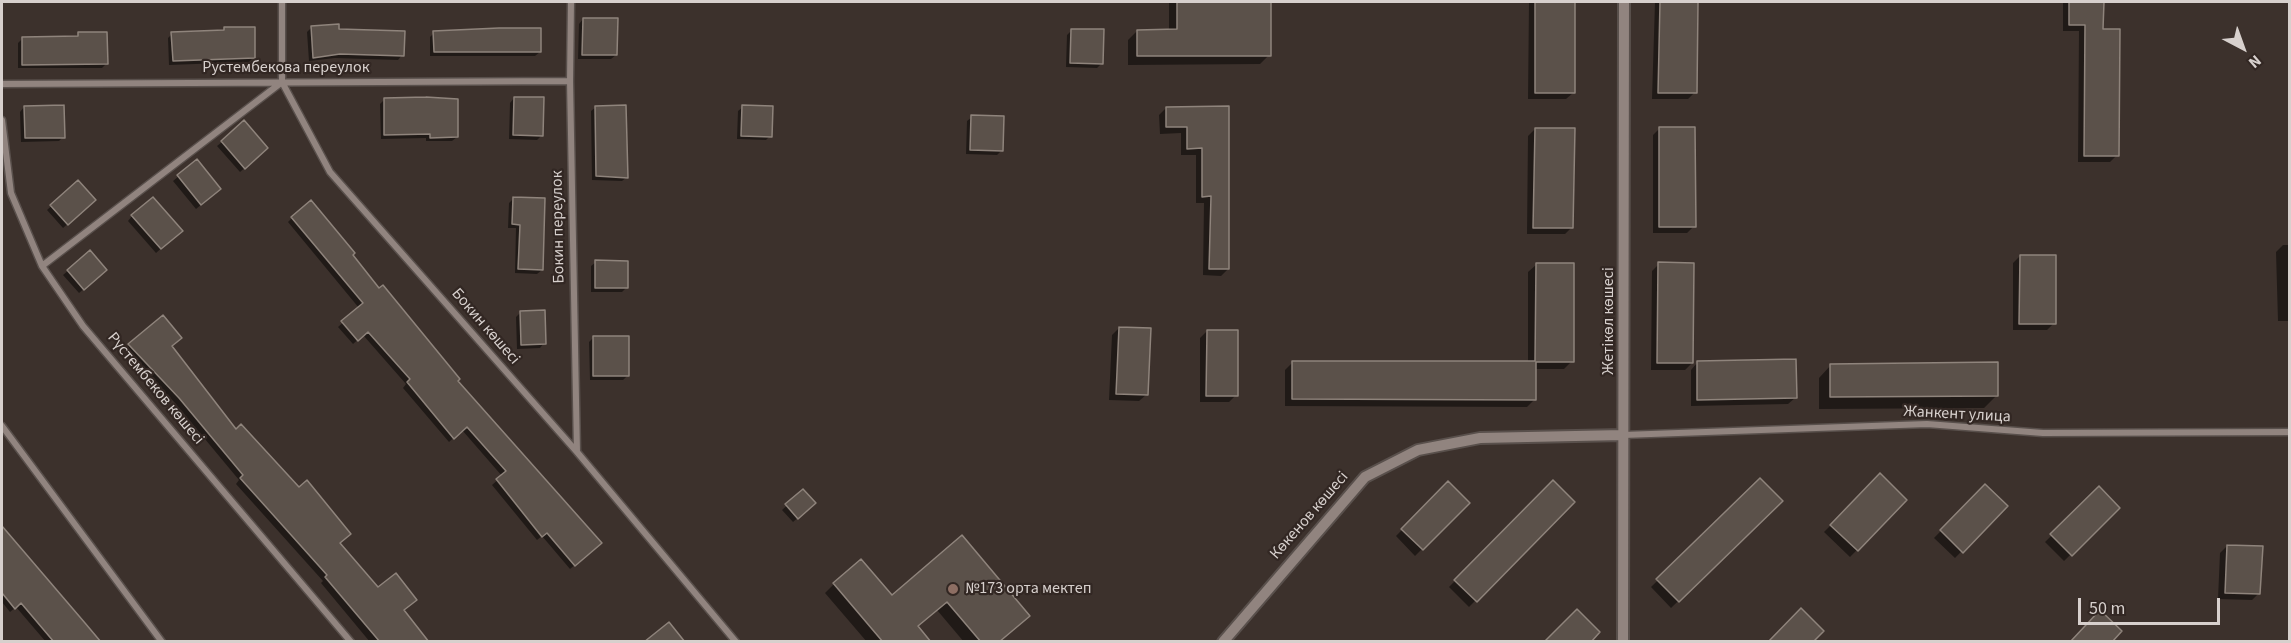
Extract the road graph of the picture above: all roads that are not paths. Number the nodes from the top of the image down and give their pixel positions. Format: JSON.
{"nodes":[{"id":1,"x":282,"y":2,"type":"edge"},
{"id":2,"x":571,"y":2,"type":"edge"},
{"id":3,"x":1624,"y":2,"type":"edge"},
{"id":4,"x":570,"y":81,"type":"junction"},
{"id":5,"x":282,"y":82,"type":"junction"},
{"id":6,"x":2,"y":84,"type":"edge"},
{"id":7,"x":2,"y":120,"type":"edge"},
{"id":8,"x":42,"y":266,"type":"junction"},
{"id":9,"x":2,"y":426,"type":"edge"},
{"id":10,"x":2289,"y":432,"type":"edge"},
{"id":11,"x":1623,"y":435,"type":"junction"},
{"id":12,"x":577,"y":452,"type":"junction"},
{"id":13,"x":733,"y":639,"type":"edge"},
{"id":14,"x":162,"y":642,"type":"edge"},
{"id":15,"x":351,"y":642,"type":"edge"},
{"id":16,"x":725,"y":642,"type":"edge"},
{"id":17,"x":1223,"y":642,"type":"edge"},
{"id":18,"x":1623,"y":642,"type":"edge"}],
"edges":[{"from":1,"to":5,"type":"street","name":"Бокин көшесі"},
{"from":2,"to":4,"type":"street","name":"Бокин переулок"},
{"from":3,"to":11,"type":"street","name":"Жетікөл көшесі"},
{"from":4,"to":5,"type":"street","name":"Рустембекова переулок"},
{"from":4,"to":12,"type":"street","name":"Бокин переулок"},
{"from":5,"to":6,"type":"street","name":"Рустембекова переулок"},
{"from":5,"to":8,"type":"street"},
{"from":5,"to":12,"type":"street","name":"Бокин көшесі"},
{"from":7,"to":8,"type":"street","name":"Рүстембеков көшесі"},
{"from":8,"to":15,"type":"street","name":"Рүстембеков көшесі"},
{"from":9,"to":14,"type":"street"},
{"from":10,"to":11,"type":"street","name":"Жанкент улица"},
{"from":11,"to":17,"type":"street","name":"Көкенов көшесі"},
{"from":11,"to":18,"type":"street","name":"Жетікөл көшесі"},
{"from":12,"to":13,"type":"street","name":"Бокин көшесі"},
{"from":13,"to":16,"type":"street"}]}
